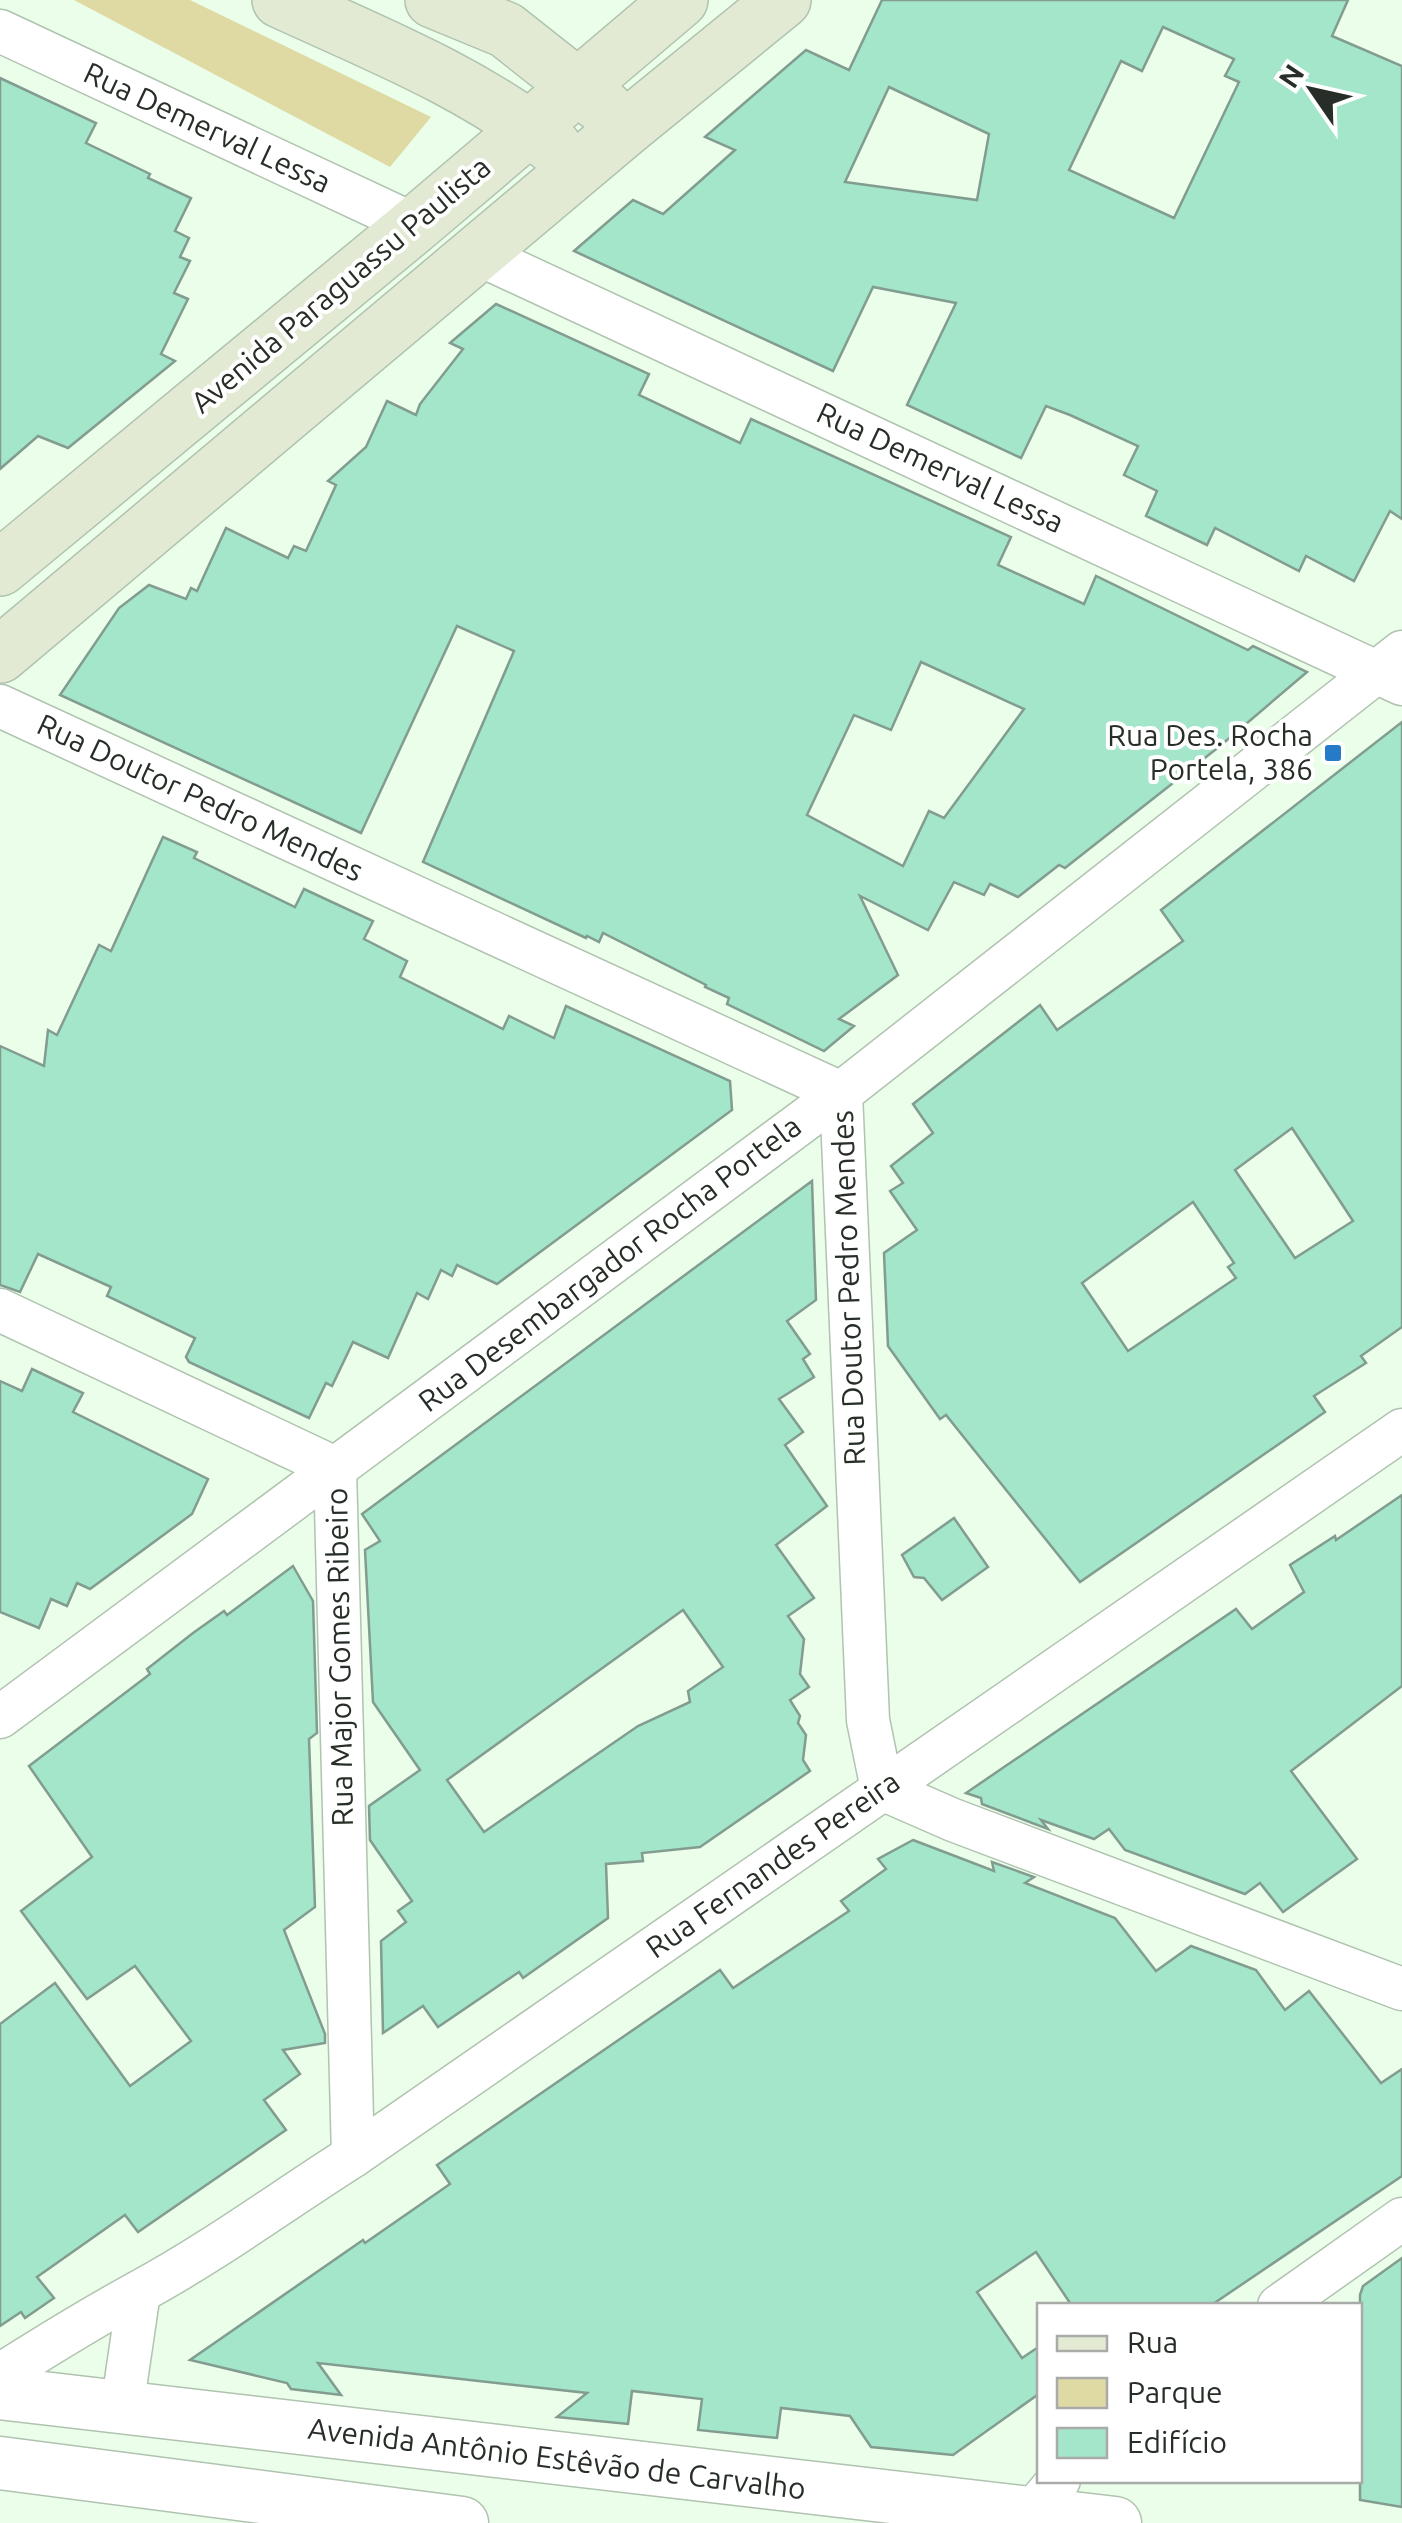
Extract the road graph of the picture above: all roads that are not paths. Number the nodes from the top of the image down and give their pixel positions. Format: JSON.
{"nodes":[{"id":1,"x":280,"y":0,"type":"edge"},
{"id":2,"x":433,"y":0,"type":"edge"},
{"id":3,"x":680,"y":0,"type":"edge"},
{"id":4,"x":783,"y":0,"type":"edge"},
{"id":5,"x":0,"y":31,"type":"edge"},
{"id":6,"x":578,"y":84,"type":"junction"},
{"id":7,"x":529,"y":127,"type":"junction"},
{"id":8,"x":626,"y":128,"type":"junction"},
{"id":9,"x":579,"y":168,"type":"junction"},
{"id":10,"x":415,"y":225,"type":"junction"},
{"id":11,"x":478,"y":254,"type":"junction"},
{"id":12,"x":0,"y":568,"type":"edge"},
{"id":13,"x":0,"y":656,"type":"edge"},
{"id":14,"x":1395,"y":670,"type":"edge"},
{"id":15,"x":0,"y":706,"type":"edge"},
{"id":16,"x":841,"y":1094,"type":"junction"},
{"id":17,"x":0,"y":1310,"type":"edge"},
{"id":18,"x":1402,"y":1430,"type":"edge"},
{"id":19,"x":335,"y":1468,"type":"junction"},
{"id":20,"x":0,"y":1718,"type":"edge"},
{"id":21,"x":882,"y":1788,"type":"junction"},
{"id":22,"x":1402,"y":1990,"type":"edge"},
{"id":23,"x":353,"y":2156,"type":"junction"},
{"id":24,"x":1402,"y":2219,"type":"edge"},
{"id":25,"x":139,"y":2292,"type":"junction"},
{"id":26,"x":1283,"y":2303,"type":"edge"},
{"id":27,"x":0,"y":2375,"type":"edge"},
{"id":28,"x":0,"y":2394,"type":"edge"},
{"id":29,"x":122,"y":2408,"type":"junction"},
{"id":30,"x":0,"y":2463,"type":"edge"},
{"id":31,"x":1044,"y":2497,"type":"edge"},
{"id":32,"x":354,"y":2517,"type":"edge"},
{"id":33,"x":462,"y":2523,"type":"edge"},
{"id":34,"x":1115,"y":2523,"type":"edge"}],
"edges":[{"from":1,"to":7,"type":"main road"},
{"from":2,"to":6,"type":"main road"},
{"from":3,"to":6,"type":"main road","name":"Avenida Paraguassu Paulista"},
{"from":4,"to":8,"type":"main road"},
{"from":5,"to":10,"type":"street","name":"Rua Demerval Lessa"},
{"from":6,"to":7,"type":"main road","name":"Avenida Paraguassu Paulista"},
{"from":6,"to":8,"type":"main road"},
{"from":7,"to":9,"type":"main road"},
{"from":7,"to":10,"type":"main road","name":"Avenida Paraguassu Paulista"},
{"from":8,"to":9,"type":"main road"},
{"from":9,"to":11,"type":"main road"},
{"from":10,"to":12,"type":"main road","name":"Avenida Paraguassu Paulista"},
{"from":11,"to":13,"type":"main road"},
{"from":11,"to":14,"type":"street","name":"Rua Demerval Lessa"},
{"from":14,"to":16,"type":"street","name":"Rua Desembargador Rocha Portela"},
{"from":15,"to":16,"type":"street","name":"Rua Doutor Pedro Mendes"},
{"from":16,"to":19,"type":"street","name":"Rua Desembargador Rocha Portela"},
{"from":16,"to":21,"type":"street","name":"Rua Doutor Pedro Mendes"},
{"from":17,"to":19,"type":"street","name":"Rua Major Gomes Ribeiro"},
{"from":18,"to":21,"type":"street","name":"Rua Fernandes Pereira"},
{"from":19,"to":20,"type":"street","name":"Rua Desembargador Rocha Portela"},
{"from":19,"to":23,"type":"street","name":"Rua Major Gomes Ribeiro"},
{"from":21,"to":22,"type":"street"},
{"from":21,"to":23,"type":"street","name":"Rua Fernandes Pereira"},
{"from":23,"to":25,"type":"street","name":"Rua Fernandes Pereira"},
{"from":24,"to":26,"type":"street"},
{"from":25,"to":27,"type":"street","name":"Rua Fernandes Pereira"},
{"from":25,"to":29,"type":"street"},
{"from":28,"to":29,"type":"street","name":"Avenida Antônio Estêvão de Carvalho"},
{"from":29,"to":31,"type":"street","name":"Avenida Antônio Estêvão de Carvalho"},
{"from":30,"to":32,"type":"street"},
{"from":31,"to":34,"type":"street","name":"Avenida Antônio Estêvão de Carvalho"},
{"from":32,"to":33,"type":"street"}]}
